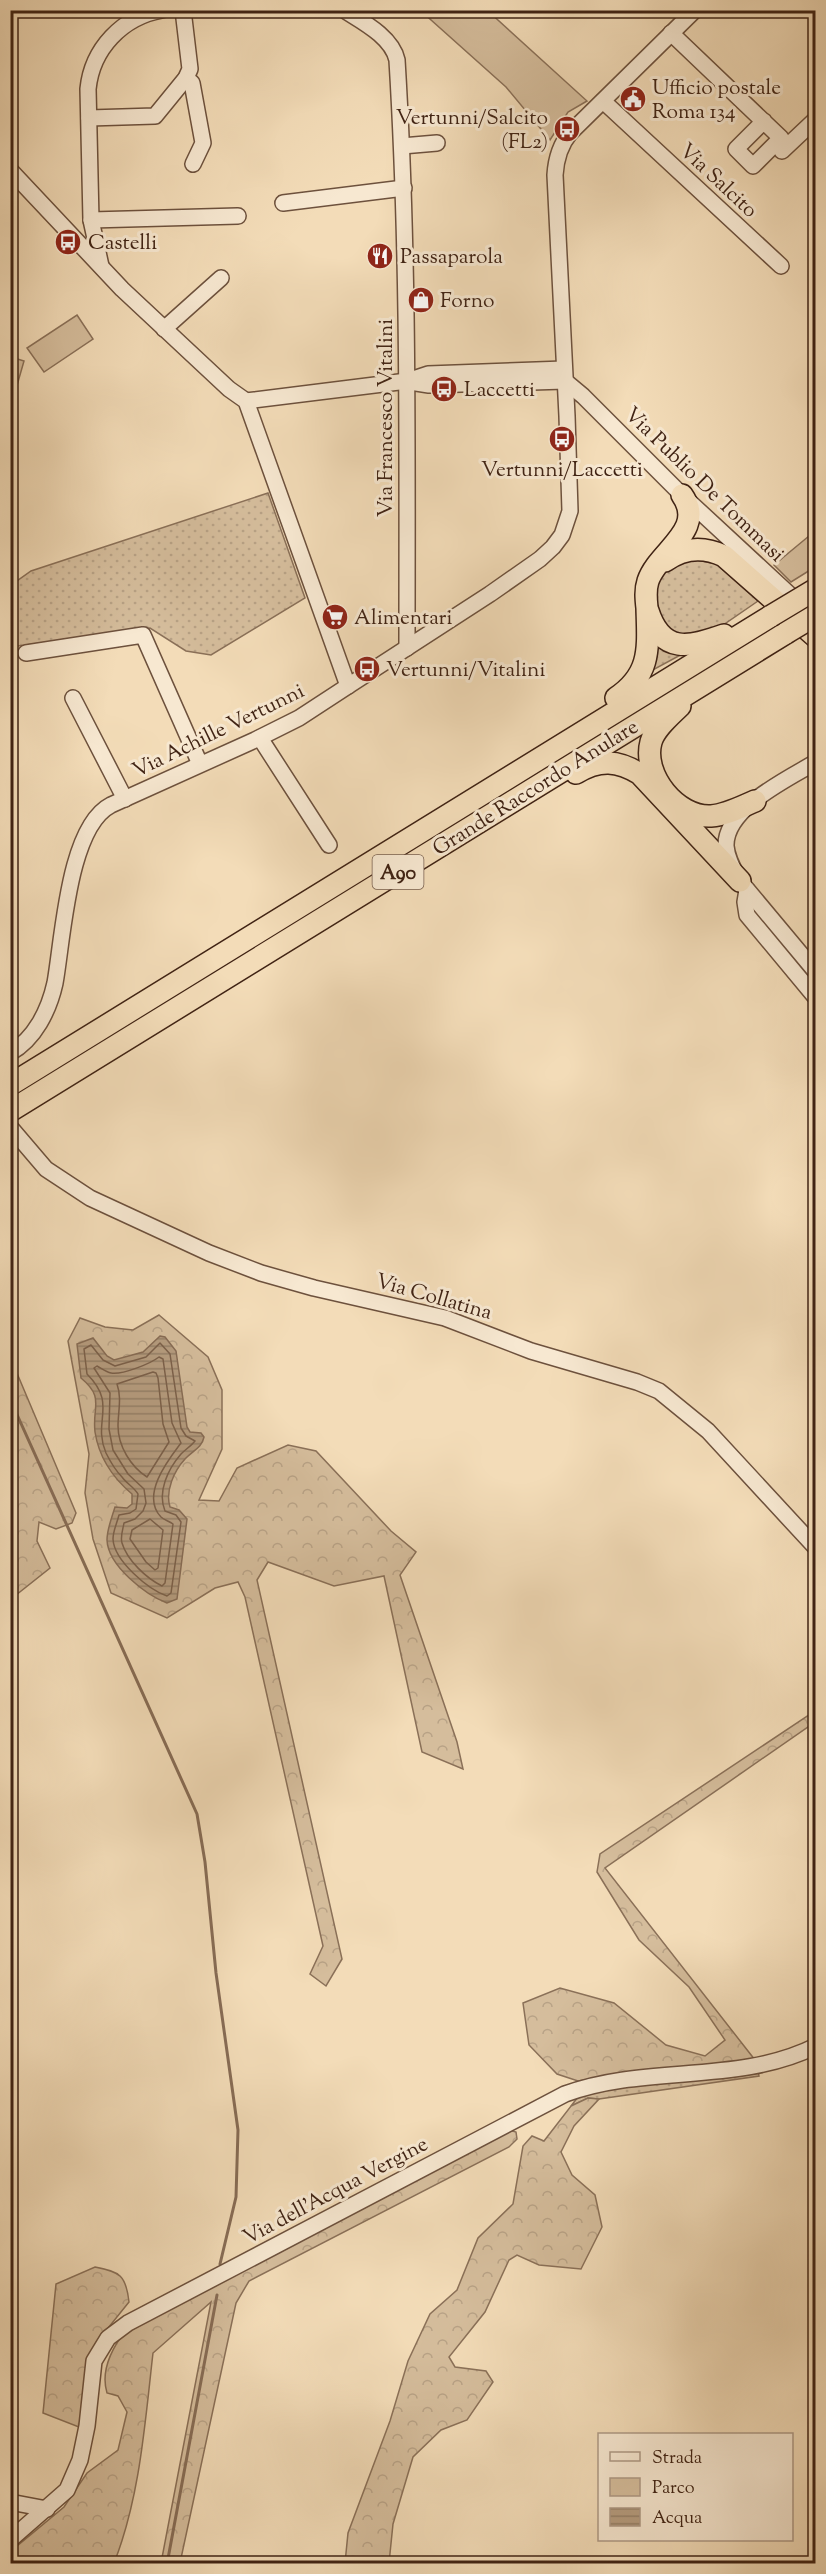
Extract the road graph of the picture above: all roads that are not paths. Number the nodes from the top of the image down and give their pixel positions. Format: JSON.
{"nodes":[{"id":1,"x":162,"y":10,"type":"edge"},
{"id":2,"x":183,"y":10,"type":"edge"},
{"id":3,"x":344,"y":10,"type":"edge"},
{"id":4,"x":694,"y":10,"type":"edge"},
{"id":5,"x":671,"y":33,"type":"junction"},
{"id":6,"x":186,"y":78,"type":"junction"},
{"id":7,"x":603,"y":101,"type":"junction"},
{"id":8,"x":89,"y":118,"type":"junction"},
{"id":9,"x":816,"y":120,"type":"edge"},
{"id":10,"x":764,"y":121,"type":"dead end"},
{"id":11,"x":437,"y":142,"type":"dead end"},
{"id":12,"x":402,"y":146,"type":"junction"},
{"id":13,"x":782,"y":151,"type":"dead end"},
{"id":14,"x":193,"y":164,"type":"dead end"},
{"id":15,"x":13,"y":178,"type":"edge"},
{"id":16,"x":404,"y":188,"type":"junction"},
{"id":17,"x":283,"y":203,"type":"dead end"},
{"id":18,"x":238,"y":216,"type":"dead end"},
{"id":19,"x":91,"y":220,"type":"junction"},
{"id":20,"x":781,"y":266,"type":"dead end"},
{"id":21,"x":102,"y":268,"type":"junction"},
{"id":22,"x":220,"y":278,"type":"dead end"},
{"id":23,"x":164,"y":329,"type":"junction"},
{"id":24,"x":564,"y":375,"type":"junction"},
{"id":25,"x":407,"y":381,"type":"junction"},
{"id":26,"x":246,"y":401,"type":"junction"},
{"id":27,"x":682,"y":495,"type":"junction"},
{"id":28,"x":653,"y":571,"type":"junction"},
{"id":29,"x":816,"y":589,"type":"edge"},
{"id":30,"x":647,"y":608,"type":"junction"},
{"id":31,"x":816,"y":616,"type":"edge"},
{"id":32,"x":766,"y":619,"type":"junction"},
{"id":33,"x":816,"y":637,"type":"edge"},
{"id":34,"x":407,"y":648,"type":"junction"},
{"id":35,"x":26,"y":653,"type":"dead end"},
{"id":36,"x":725,"y":670,"type":"junction"},
{"id":37,"x":348,"y":686,"type":"junction"},
{"id":38,"x":73,"y":698,"type":"dead end"},
{"id":39,"x":260,"y":738,"type":"junction"},
{"id":40,"x":533,"y":762,"type":"junction"},
{"id":41,"x":816,"y":762,"type":"edge"},
{"id":42,"x":200,"y":764,"type":"junction"},
{"id":43,"x":125,"y":798,"type":"junction"},
{"id":44,"x":755,"y":801,"type":"junction"},
{"id":45,"x":491,"y":813,"type":"junction"},
{"id":46,"x":329,"y":845,"type":"dead end"},
{"id":47,"x":743,"y":886,"type":"junction"},
{"id":48,"x":812,"y":963,"type":"edge"},
{"id":49,"x":816,"y":998,"type":"edge"},
{"id":50,"x":10,"y":1053,"type":"edge"},
{"id":51,"x":10,"y":1084,"type":"edge"},
{"id":52,"x":10,"y":1111,"type":"edge"},
{"id":53,"x":11,"y":1128,"type":"edge"},
{"id":54,"x":816,"y":1548,"type":"edge"},
{"id":55,"x":816,"y":2046,"type":"edge"},
{"id":56,"x":10,"y":2502,"type":"edge"},
{"id":57,"x":47,"y":2509,"type":"junction"},
{"id":58,"x":10,"y":2540,"type":"edge"}],
"edges":[{"from":1,"to":8,"type":"street"},
{"from":2,"to":6,"type":"street"},
{"from":3,"to":12,"type":"street","name":"Via Francesco Vitalini"},
{"from":4,"to":5,"type":"street","name":"Via Achille Vertunni"},
{"from":5,"to":7,"type":"street","name":"Via Achille Vertunni"},
{"from":5,"to":10,"type":"street"},
{"from":6,"to":8,"type":"street"},
{"from":6,"to":14,"type":"street"},
{"from":7,"to":20,"type":"street","name":"Via Salcito"},
{"from":7,"to":24,"type":"street","name":"Via Achille Vertunni"},
{"from":8,"to":19,"type":"street"},
{"from":9,"to":13,"type":"street"},
{"from":11,"to":12,"type":"street"},
{"from":12,"to":16,"type":"street","name":"Via Francesco Vitalini"},
{"from":15,"to":21,"type":"street"},
{"from":16,"to":17,"type":"street"},
{"from":16,"to":25,"type":"street","name":"Via Francesco Vitalini"},
{"from":18,"to":19,"type":"street"},
{"from":19,"to":21,"type":"street"},
{"from":21,"to":23,"type":"street"},
{"from":22,"to":23,"type":"street"},
{"from":23,"to":26,"type":"street"},
{"from":24,"to":25,"type":"street"},
{"from":24,"to":27,"type":"street","name":"Via Publio De Tommasi"},
{"from":24,"to":34,"type":"street","name":"Via Achille Vertunni"},
{"from":25,"to":26,"type":"street"},
{"from":25,"to":34,"type":"street","name":"Via Francesco Vitalini"},
{"from":26,"to":37,"type":"street"},
{"from":27,"to":28,"type":"highway"},
{"from":27,"to":31,"type":"street","name":"Via Publio De Tommasi"},
{"from":28,"to":30,"type":"highway"},
{"from":28,"to":33,"type":"highway"},
{"from":29,"to":32,"type":"highway","name":"Grande Raccordo Anulare","number":"A90","bridge":true},
{"from":30,"to":32,"type":"highway"},
{"from":30,"to":40,"type":"highway"},
{"from":31,"to":36,"type":"highway","name":"Grande Raccordo Anulare","number":"A90","bridge":true},
{"from":32,"to":40,"type":"highway","name":"Grande Raccordo Anulare","number":"A90"},
{"from":34,"to":37,"type":"street","name":"Via Achille Vertunni"},
{"from":35,"to":42,"type":"street"},
{"from":36,"to":44,"type":"highway"},
{"from":36,"to":45,"type":"highway","name":"Grande Raccordo Anulare","number":"A90"},
{"from":37,"to":39,"type":"street","name":"Via Achille Vertunni"},
{"from":38,"to":43,"type":"street"},
{"from":39,"to":42,"type":"street","name":"Via Achille Vertunni"},
{"from":39,"to":46,"type":"street"},
{"from":40,"to":51,"type":"highway","name":"Grande Raccordo Anulare","number":"A90"},
{"from":41,"to":44,"type":"street"},
{"from":42,"to":43,"type":"street","name":"Via Achille Vertunni"},
{"from":43,"to":50,"type":"street","name":"Via Achille Vertunni"},
{"from":44,"to":47,"type":"street"},
{"from":45,"to":47,"type":"highway"},
{"from":45,"to":52,"type":"highway","name":"Grande Raccordo Anulare","number":"A90"},
{"from":47,"to":48,"type":"street"},
{"from":47,"to":49,"type":"street"},
{"from":53,"to":54,"type":"street","name":"Via Collatina"},
{"from":55,"to":57,"type":"street","name":"Via dell'Acqua Vergine"},
{"from":56,"to":57,"type":"street"},
{"from":57,"to":58,"type":"street","name":"Via dell'Acqua Vergine"}]}
